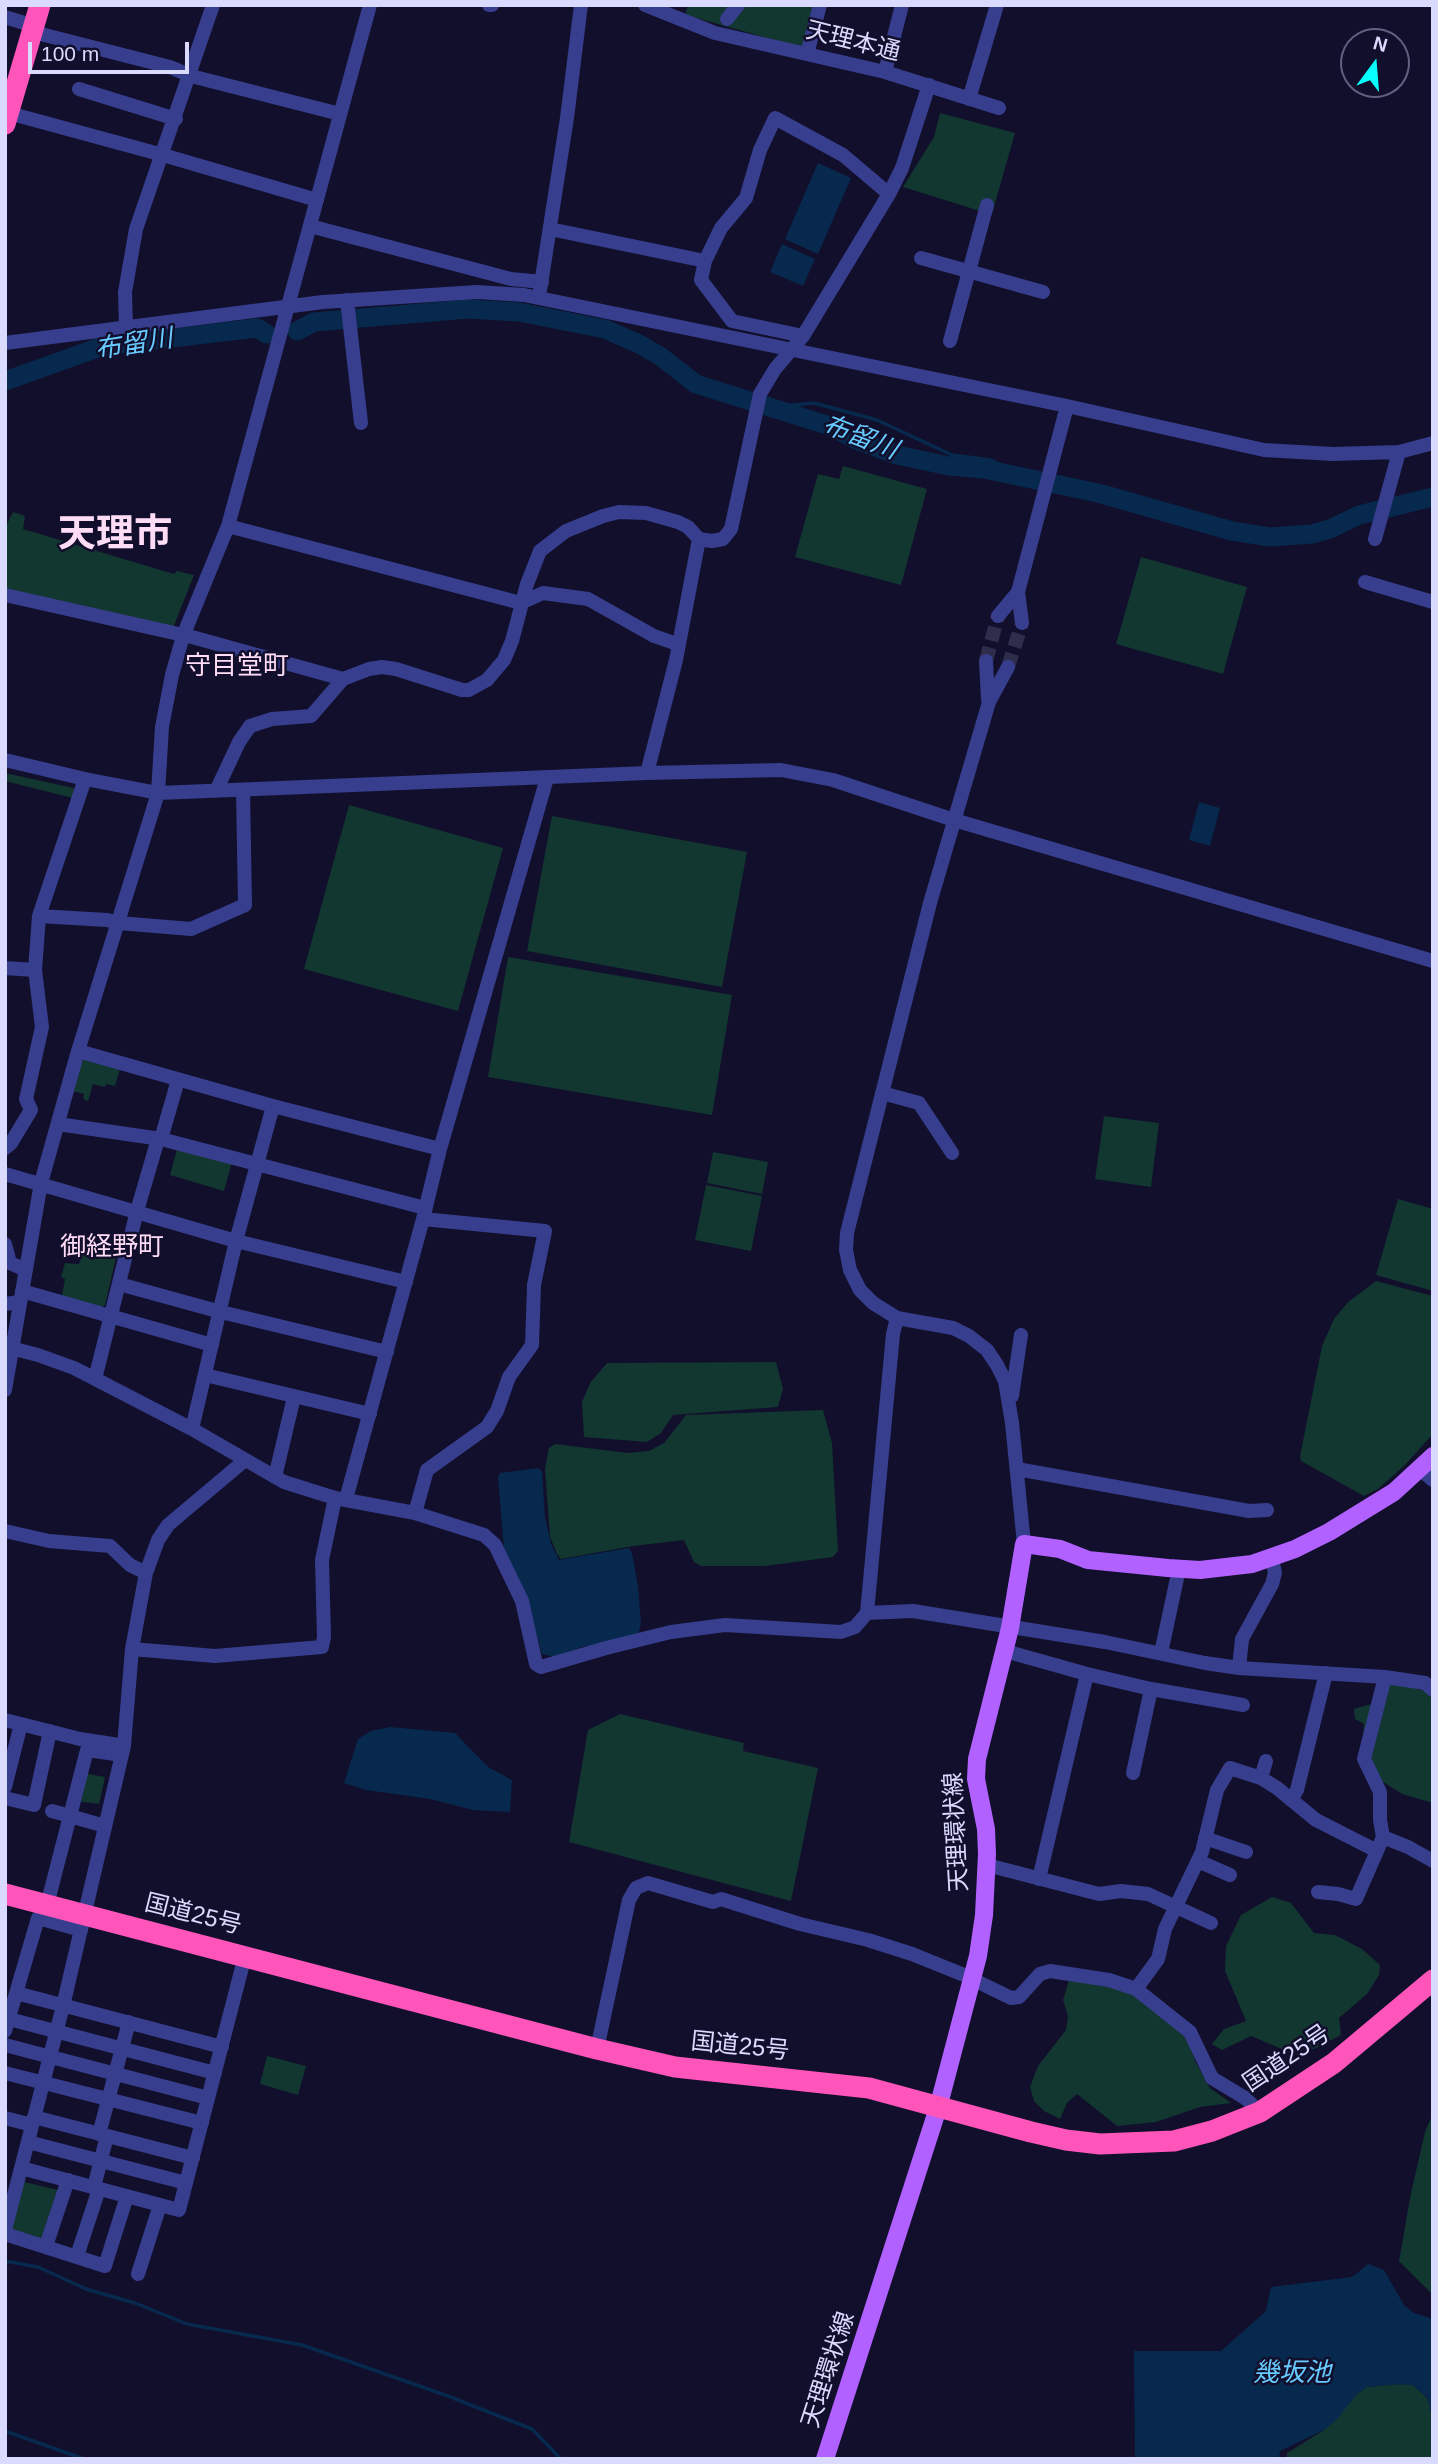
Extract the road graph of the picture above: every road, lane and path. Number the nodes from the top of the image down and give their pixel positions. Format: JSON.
{"nodes":[{"id":1,"x":213,"y":5,"type":"edge"},
{"id":2,"x":370,"y":5,"type":"edge"},
{"id":3,"x":582,"y":5,"type":"edge"},
{"id":4,"x":645,"y":5,"type":"edge"},
{"id":5,"x":738,"y":5,"type":"edge"},
{"id":6,"x":820,"y":5,"type":"edge"},
{"id":7,"x":902,"y":5,"type":"edge"},
{"id":8,"x":996,"y":5,"type":"edge"},
{"id":9,"x":681,"y":12,"type":"edge"},
{"id":10,"x":5,"y":17,"type":"edge"},
{"id":11,"x":727,"y":19,"type":"dead end"},
{"id":12,"x":36,"y":21,"type":"edge"},
{"id":13,"x":807,"y":54,"type":"junction"},
{"id":14,"x":885,"y":72,"type":"junction"},
{"id":15,"x":191,"y":76,"type":"junction"},
{"id":16,"x":929,"y":85,"type":"junction"},
{"id":17,"x":79,"y":89,"type":"dead end"},
{"id":18,"x":969,"y":99,"type":"junction"},
{"id":19,"x":999,"y":108,"type":"dead end"},
{"id":20,"x":340,"y":114,"type":"junction"},
{"id":21,"x":6,"y":116,"type":"edge"},
{"id":22,"x":176,"y":119,"type":"junction"},
{"id":23,"x":163,"y":155,"type":"junction"},
{"id":24,"x":889,"y":194,"type":"junction"},
{"id":25,"x":317,"y":200,"type":"junction"},
{"id":26,"x":986,"y":205,"type":"dead end"},
{"id":27,"x":310,"y":226,"type":"junction"},
{"id":28,"x":550,"y":229,"type":"junction"},
{"id":29,"x":921,"y":258,"type":"dead end"},
{"id":30,"x":705,"y":261,"type":"junction"},
{"id":31,"x":968,"y":271,"type":"junction"},
{"id":32,"x":542,"y":282,"type":"junction"},
{"id":33,"x":1043,"y":292,"type":"dead end"},
{"id":34,"x":539,"y":297,"type":"junction"},
{"id":35,"x":287,"y":305,"type":"junction"},
{"id":36,"x":347,"y":306,"type":"junction"},
{"id":37,"x":126,"y":328,"type":"junction"},
{"id":38,"x":803,"y":336,"type":"junction"},
{"id":39,"x":950,"y":341,"type":"dead end"},
{"id":40,"x":5,"y":343,"type":"edge"},
{"id":41,"x":790,"y":350,"type":"junction"},
{"id":42,"x":1067,"y":406,"type":"junction"},
{"id":43,"x":361,"y":423,"type":"dead end"},
{"id":44,"x":1433,"y":443,"type":"edge"},
{"id":45,"x":1399,"y":452,"type":"junction"},
{"id":46,"x":228,"y":526,"type":"junction"},
{"id":47,"x":699,"y":539,"type":"junction"},
{"id":48,"x":1375,"y":539,"type":"dead end"},
{"id":49,"x":1365,"y":582,"type":"dead end"},
{"id":50,"x":1018,"y":592,"type":"junction"},
{"id":51,"x":5,"y":595,"type":"edge"},
{"id":52,"x":1433,"y":602,"type":"edge"},
{"id":53,"x":522,"y":603,"type":"junction"},
{"id":54,"x":998,"y":616,"type":"tunnel mouth"},
{"id":55,"x":1022,"y":623,"type":"tunnel mouth"},
{"id":56,"x":183,"y":636,"type":"junction"},
{"id":57,"x":677,"y":644,"type":"junction"},
{"id":58,"x":986,"y":661,"type":"tunnel mouth"},
{"id":59,"x":1008,"y":667,"type":"tunnel mouth"},
{"id":60,"x":343,"y":680,"type":"junction"},
{"id":61,"x":989,"y":702,"type":"junction"},
{"id":62,"x":5,"y":760,"type":"edge"},
{"id":63,"x":647,"y":773,"type":"junction"},
{"id":64,"x":547,"y":778,"type":"junction"},
{"id":65,"x":85,"y":779,"type":"junction"},
{"id":66,"x":243,"y":790,"type":"junction"},
{"id":67,"x":216,"y":791,"type":"junction"},
{"id":68,"x":158,"y":793,"type":"junction"},
{"id":69,"x":954,"y":820,"type":"junction"},
{"id":70,"x":39,"y":916,"type":"junction"},
{"id":71,"x":119,"y":923,"type":"junction"},
{"id":72,"x":1433,"y":961,"type":"edge"},
{"id":73,"x":5,"y":968,"type":"edge"},
{"id":74,"x":35,"y":970,"type":"junction"},
{"id":75,"x":78,"y":1051,"type":"junction"},
{"id":76,"x":178,"y":1080,"type":"junction"},
{"id":77,"x":882,"y":1093,"type":"junction"},
{"id":78,"x":273,"y":1106,"type":"junction"},
{"id":79,"x":58,"y":1124,"type":"junction"},
{"id":80,"x":159,"y":1139,"type":"junction"},
{"id":81,"x":5,"y":1147,"type":"edge"},
{"id":82,"x":440,"y":1149,"type":"junction"},
{"id":83,"x":953,"y":1153,"type":"dead end"},
{"id":84,"x":256,"y":1164,"type":"junction"},
{"id":85,"x":5,"y":1174,"type":"edge"},
{"id":86,"x":41,"y":1183,"type":"junction"},
{"id":87,"x":137,"y":1212,"type":"junction"},
{"id":88,"x":424,"y":1214,"type":"junction"},
{"id":89,"x":236,"y":1241,"type":"junction"},
{"id":90,"x":5,"y":1244,"type":"edge"},
{"id":91,"x":26,"y":1269,"type":"junction"},
{"id":92,"x":406,"y":1282,"type":"junction"},
{"id":93,"x":118,"y":1284,"type":"junction"},
{"id":94,"x":21,"y":1296,"type":"junction"},
{"id":95,"x":5,"y":1304,"type":"edge"},
{"id":96,"x":221,"y":1312,"type":"junction"},
{"id":97,"x":111,"y":1316,"type":"junction"},
{"id":98,"x":897,"y":1318,"type":"junction"},
{"id":99,"x":1021,"y":1335,"type":"dead end"},
{"id":100,"x":212,"y":1345,"type":"junction"},
{"id":101,"x":9,"y":1348,"type":"edge"},
{"id":102,"x":387,"y":1352,"type":"junction"},
{"id":103,"x":205,"y":1376,"type":"junction"},
{"id":104,"x":95,"y":1379,"type":"junction"},
{"id":105,"x":5,"y":1390,"type":"edge"},
{"id":106,"x":294,"y":1396,"type":"junction"},
{"id":107,"x":1010,"y":1408,"type":"junction"},
{"id":108,"x":370,"y":1414,"type":"junction"},
{"id":109,"x":192,"y":1429,"type":"junction"},
{"id":110,"x":244,"y":1461,"type":"junction"},
{"id":111,"x":1017,"y":1468,"type":"junction"},
{"id":112,"x":1429,"y":1469,"type":"edge"},
{"id":113,"x":275,"y":1478,"type":"junction"},
{"id":114,"x":340,"y":1498,"type":"junction"},
{"id":115,"x":1267,"y":1510,"type":"dead end"},
{"id":116,"x":415,"y":1513,"type":"junction"},
{"id":117,"x":5,"y":1531,"type":"edge"},
{"id":118,"x":1024,"y":1544,"type":"junction"},
{"id":119,"x":1272,"y":1559,"type":"junction"},
{"id":120,"x":1179,"y":1569,"type":"junction"},
{"id":121,"x":146,"y":1573,"type":"junction"},
{"id":122,"x":867,"y":1613,"type":"junction"},
{"id":123,"x":1010,"y":1628,"type":"junction"},
{"id":124,"x":132,"y":1649,"type":"junction"},
{"id":125,"x":1005,"y":1651,"type":"junction"},
{"id":126,"x":1161,"y":1654,"type":"junction"},
{"id":127,"x":1239,"y":1668,"type":"junction"},
{"id":128,"x":1326,"y":1673,"type":"junction"},
{"id":129,"x":1087,"y":1674,"type":"junction"},
{"id":130,"x":1385,"y":1677,"type":"junction"},
{"id":131,"x":1430,"y":1682,"type":"edge"},
{"id":132,"x":1151,"y":1689,"type":"junction"},
{"id":133,"x":1243,"y":1705,"type":"dead end"},
{"id":134,"x":5,"y":1720,"type":"edge"},
{"id":135,"x":21,"y":1724,"type":"junction"},
{"id":136,"x":50,"y":1731,"type":"junction"},
{"id":137,"x":123,"y":1750,"type":"junction"},
{"id":138,"x":1266,"y":1761,"type":"dead end"},
{"id":139,"x":1133,"y":1773,"type":"dead end"},
{"id":140,"x":1261,"y":1778,"type":"junction"},
{"id":141,"x":5,"y":1787,"type":"edge"},
{"id":142,"x":5,"y":1798,"type":"edge"},
{"id":143,"x":1291,"y":1800,"type":"junction"},
{"id":144,"x":52,"y":1811,"type":"dead end"},
{"id":145,"x":70,"y":1816,"type":"junction"},
{"id":146,"x":105,"y":1826,"type":"junction"},
{"id":147,"x":1205,"y":1838,"type":"junction"},
{"id":148,"x":1380,"y":1844,"type":"junction"},
{"id":149,"x":1246,"y":1852,"type":"dead end"},
{"id":150,"x":1198,"y":1861,"type":"junction"},
{"id":151,"x":1433,"y":1861,"type":"edge"},
{"id":152,"x":987,"y":1865,"type":"junction"},
{"id":153,"x":1230,"y":1875,"type":"dead end"},
{"id":154,"x":1039,"y":1879,"type":"junction"},
{"id":155,"x":1318,"y":1892,"type":"dead end"},
{"id":156,"x":5,"y":1894,"type":"edge"},
{"id":157,"x":47,"y":1905,"type":"junction"},
{"id":158,"x":1177,"y":1906,"type":"junction"},
{"id":159,"x":83,"y":1922,"type":"junction"},
{"id":160,"x":1211,"y":1923,"type":"dead end"},
{"id":161,"x":245,"y":1956,"type":"junction"},
{"id":162,"x":972,"y":1980,"type":"junction"},
{"id":163,"x":1433,"y":1980,"type":"edge"},
{"id":164,"x":1136,"y":1989,"type":"junction"},
{"id":165,"x":16,"y":1993,"type":"junction"},
{"id":166,"x":63,"y":2006,"type":"junction"},
{"id":167,"x":129,"y":2022,"type":"junction"},
{"id":168,"x":7,"y":2025,"type":"edge"},
{"id":169,"x":56,"y":2032,"type":"junction"},
{"id":170,"x":5,"y":2045,"type":"edge"},
{"id":171,"x":222,"y":2047,"type":"junction"},
{"id":172,"x":122,"y":2049,"type":"junction"},
{"id":173,"x":597,"y":2049,"type":"junction"},
{"id":174,"x":50,"y":2056,"type":"junction"},
{"id":175,"x":5,"y":2073,"type":"edge"},
{"id":176,"x":115,"y":2073,"type":"junction"},
{"id":177,"x":215,"y":2073,"type":"junction"},
{"id":178,"x":43,"y":2083,"type":"junction"},
{"id":179,"x":208,"y":2098,"type":"junction"},
{"id":180,"x":108,"y":2100,"type":"junction"},
{"id":181,"x":938,"y":2108,"type":"junction"},
{"id":182,"x":1260,"y":2112,"type":"junction"},
{"id":183,"x":5,"y":2118,"type":"edge"},
{"id":184,"x":33,"y":2121,"type":"junction"},
{"id":185,"x":202,"y":2123,"type":"junction"},
{"id":186,"x":103,"y":2135,"type":"junction"},
{"id":187,"x":28,"y":2142,"type":"junction"},
{"id":188,"x":193,"y":2158,"type":"junction"},
{"id":189,"x":101,"y":2161,"type":"junction"},
{"id":190,"x":15,"y":2171,"type":"edge"},
{"id":191,"x":68,"y":2180,"type":"junction"},
{"id":192,"x":186,"y":2183,"type":"junction"},
{"id":193,"x":96,"y":2188,"type":"junction"},
{"id":194,"x":127,"y":2196,"type":"junction"},
{"id":195,"x":160,"y":2205,"type":"junction"},
{"id":196,"x":5,"y":2232,"type":"edge"},
{"id":197,"x":46,"y":2246,"type":"junction"},
{"id":198,"x":77,"y":2256,"type":"junction"},
{"id":199,"x":138,"y":2274,"type":"dead end"},
{"id":200,"x":825,"y":2459,"type":"edge"}],
"edges":[{"from":1,"to":15,"type":"street"},
{"from":2,"to":20,"type":"street"},
{"from":3,"to":28,"type":"street"},
{"from":4,"to":9,"type":"street","name":"天理本通"},
{"from":5,"to":11,"type":"street"},
{"from":6,"to":13,"type":"street"},
{"from":7,"to":14,"type":"street"},
{"from":8,"to":18,"type":"street"},
{"from":9,"to":13,"type":"street","name":"天理本通"},
{"from":10,"to":12,"type":"street"},
{"from":12,"to":15,"type":"street"},
{"from":12,"to":21,"type":"highway"},
{"from":13,"to":14,"type":"street","name":"天理本通"},
{"from":14,"to":16,"type":"street","name":"天理本通"},
{"from":15,"to":20,"type":"street"},
{"from":15,"to":22,"type":"street"},
{"from":16,"to":18,"type":"street","name":"天理本通"},
{"from":16,"to":24,"type":"street"},
{"from":17,"to":22,"type":"street"},
{"from":18,"to":19,"type":"street","name":"天理本通"},
{"from":20,"to":25,"type":"street"},
{"from":21,"to":23,"type":"street"},
{"from":22,"to":23,"type":"street"},
{"from":23,"to":25,"type":"street"},
{"from":23,"to":37,"type":"street"},
{"from":24,"to":30,"type":"street"},
{"from":24,"to":38,"type":"street"},
{"from":25,"to":27,"type":"street"},
{"from":26,"to":31,"type":"street"},
{"from":27,"to":32,"type":"street"},
{"from":27,"to":35,"type":"street"},
{"from":28,"to":30,"type":"street"},
{"from":28,"to":32,"type":"street"},
{"from":29,"to":31,"type":"street"},
{"from":30,"to":38,"type":"street"},
{"from":31,"to":33,"type":"street"},
{"from":31,"to":39,"type":"street"},
{"from":32,"to":34,"type":"street"},
{"from":34,"to":36,"type":"street"},
{"from":34,"to":41,"type":"street"},
{"from":35,"to":36,"type":"street"},
{"from":35,"to":37,"type":"street"},
{"from":35,"to":46,"type":"street"},
{"from":36,"to":43,"type":"street"},
{"from":37,"to":40,"type":"street"},
{"from":38,"to":41,"type":"street"},
{"from":41,"to":42,"type":"street"},
{"from":41,"to":47,"type":"street"},
{"from":42,"to":45,"type":"street"},
{"from":42,"to":50,"type":"street"},
{"from":44,"to":45,"type":"street"},
{"from":45,"to":48,"type":"street"},
{"from":46,"to":53,"type":"street"},
{"from":46,"to":56,"type":"street"},
{"from":47,"to":53,"type":"street"},
{"from":47,"to":57,"type":"street"},
{"from":49,"to":52,"type":"street"},
{"from":50,"to":54,"type":"street"},
{"from":50,"to":55,"type":"street"},
{"from":51,"to":56,"type":"street"},
{"from":53,"to":57,"type":"street"},
{"from":53,"to":60,"type":"street"},
{"from":56,"to":60,"type":"street"},
{"from":56,"to":68,"type":"street"},
{"from":57,"to":63,"type":"street"},
{"from":58,"to":61,"type":"street"},
{"from":59,"to":61,"type":"street"},
{"from":60,"to":67,"type":"street"},
{"from":61,"to":69,"type":"street"},
{"from":62,"to":65,"type":"street"},
{"from":63,"to":64,"type":"street"},
{"from":63,"to":69,"type":"street"},
{"from":64,"to":66,"type":"street"},
{"from":64,"to":82,"type":"street"},
{"from":65,"to":68,"type":"street"},
{"from":65,"to":70,"type":"street"},
{"from":66,"to":67,"type":"street"},
{"from":66,"to":71,"type":"street"},
{"from":67,"to":68,"type":"street"},
{"from":68,"to":71,"type":"street"},
{"from":69,"to":72,"type":"street"},
{"from":69,"to":77,"type":"street"},
{"from":70,"to":71,"type":"street"},
{"from":70,"to":74,"type":"street"},
{"from":71,"to":75,"type":"street"},
{"from":73,"to":74,"type":"street"},
{"from":74,"to":81,"type":"street"},
{"from":75,"to":76,"type":"street"},
{"from":75,"to":79,"type":"street"},
{"from":76,"to":78,"type":"street"},
{"from":76,"to":80,"type":"street"},
{"from":77,"to":83,"type":"street"},
{"from":77,"to":98,"type":"street"},
{"from":78,"to":82,"type":"street"},
{"from":78,"to":84,"type":"street"},
{"from":79,"to":80,"type":"street"},
{"from":79,"to":86,"type":"street"},
{"from":80,"to":84,"type":"street"},
{"from":80,"to":87,"type":"street"},
{"from":82,"to":88,"type":"street"},
{"from":84,"to":88,"type":"street"},
{"from":84,"to":89,"type":"street"},
{"from":85,"to":86,"type":"street"},
{"from":86,"to":87,"type":"street"},
{"from":86,"to":91,"type":"street"},
{"from":87,"to":89,"type":"street"},
{"from":87,"to":93,"type":"street"},
{"from":88,"to":92,"type":"street"},
{"from":88,"to":116,"type":"street"},
{"from":89,"to":92,"type":"street"},
{"from":89,"to":96,"type":"street"},
{"from":90,"to":91,"type":"street"},
{"from":91,"to":94,"type":"street"},
{"from":92,"to":102,"type":"street"},
{"from":93,"to":96,"type":"street"},
{"from":93,"to":97,"type":"street"},
{"from":94,"to":95,"type":"street"},
{"from":94,"to":97,"type":"street"},
{"from":94,"to":101,"type":"street"},
{"from":96,"to":100,"type":"street"},
{"from":96,"to":102,"type":"street"},
{"from":97,"to":100,"type":"street"},
{"from":97,"to":104,"type":"street"},
{"from":98,"to":107,"type":"street"},
{"from":98,"to":122,"type":"street"},
{"from":99,"to":107,"type":"street"},
{"from":100,"to":103,"type":"street"},
{"from":101,"to":104,"type":"street"},
{"from":101,"to":105,"type":"street"},
{"from":102,"to":108,"type":"street"},
{"from":103,"to":106,"type":"street"},
{"from":103,"to":109,"type":"street"},
{"from":104,"to":109,"type":"street"},
{"from":106,"to":108,"type":"street"},
{"from":106,"to":113,"type":"street"},
{"from":107,"to":111,"type":"street"},
{"from":108,"to":114,"type":"street"},
{"from":109,"to":110,"type":"street"},
{"from":110,"to":113,"type":"street"},
{"from":110,"to":121,"type":"street"},
{"from":111,"to":115,"type":"street"},
{"from":111,"to":118,"type":"street"},
{"from":112,"to":119,"type":"main road"},
{"from":113,"to":114,"type":"street"},
{"from":114,"to":116,"type":"street"},
{"from":114,"to":124,"type":"street"},
{"from":116,"to":122,"type":"street"},
{"from":117,"to":121,"type":"street"},
{"from":118,"to":120,"type":"main road"},
{"from":118,"to":123,"type":"main road","name":"天理環状線"},
{"from":119,"to":120,"type":"main road"},
{"from":119,"to":127,"type":"street"},
{"from":120,"to":126,"type":"street"},
{"from":121,"to":124,"type":"street"},
{"from":122,"to":123,"type":"street"},
{"from":123,"to":125,"type":"main road","name":"天理環状線"},
{"from":123,"to":126,"type":"street"},
{"from":124,"to":137,"type":"street"},
{"from":125,"to":129,"type":"street"},
{"from":125,"to":152,"type":"main road","name":"天理環状線"},
{"from":126,"to":127,"type":"street"},
{"from":127,"to":128,"type":"street"},
{"from":128,"to":130,"type":"street"},
{"from":128,"to":143,"type":"street"},
{"from":129,"to":132,"type":"street"},
{"from":129,"to":154,"type":"street"},
{"from":130,"to":131,"type":"street"},
{"from":130,"to":148,"type":"street"},
{"from":132,"to":133,"type":"street"},
{"from":132,"to":139,"type":"street"},
{"from":134,"to":135,"type":"street"},
{"from":135,"to":136,"type":"street"},
{"from":135,"to":141,"type":"street"},
{"from":136,"to":137,"type":"street"},
{"from":136,"to":142,"type":"street"},
{"from":137,"to":145,"type":"street"},
{"from":137,"to":146,"type":"street"},
{"from":138,"to":140,"type":"street"},
{"from":140,"to":143,"type":"street"},
{"from":140,"to":147,"type":"street"},
{"from":143,"to":148,"type":"street"},
{"from":144,"to":145,"type":"street"},
{"from":145,"to":146,"type":"street"},
{"from":145,"to":157,"type":"street"},
{"from":146,"to":159,"type":"street"},
{"from":147,"to":149,"type":"street"},
{"from":147,"to":150,"type":"street"},
{"from":148,"to":151,"type":"street"},
{"from":148,"to":155,"type":"street"},
{"from":150,"to":153,"type":"street"},
{"from":150,"to":158,"type":"street"},
{"from":152,"to":154,"type":"street"},
{"from":152,"to":162,"type":"main road","name":"天理環状線"},
{"from":154,"to":158,"type":"street"},
{"from":156,"to":157,"type":"highway","name":"国道25号"},
{"from":157,"to":159,"type":"highway","name":"国道25号"},
{"from":158,"to":160,"type":"street"},
{"from":158,"to":164,"type":"street"},
{"from":159,"to":161,"type":"highway","name":"国道25号"},
{"from":159,"to":165,"type":"street"},
{"from":159,"to":166,"type":"street"},
{"from":161,"to":171,"type":"street"},
{"from":161,"to":173,"type":"highway","name":"国道25号"},
{"from":162,"to":164,"type":"street"},
{"from":162,"to":173,"type":"street"},
{"from":162,"to":181,"type":"main road","name":"天理環状線"},
{"from":163,"to":182,"type":"highway","name":"国道25号"},
{"from":164,"to":182,"type":"street"},
{"from":165,"to":166,"type":"street"},
{"from":165,"to":168,"type":"street"},
{"from":166,"to":167,"type":"street"},
{"from":166,"to":169,"type":"street"},
{"from":167,"to":171,"type":"street"},
{"from":167,"to":172,"type":"street"},
{"from":168,"to":169,"type":"street"},
{"from":169,"to":172,"type":"street"},
{"from":169,"to":174,"type":"street"},
{"from":170,"to":174,"type":"street"},
{"from":171,"to":177,"type":"street"},
{"from":172,"to":176,"type":"street"},
{"from":172,"to":177,"type":"street"},
{"from":173,"to":181,"type":"highway","name":"国道25号"},
{"from":174,"to":176,"type":"street"},
{"from":174,"to":178,"type":"street"},
{"from":175,"to":178,"type":"street"},
{"from":176,"to":179,"type":"street"},
{"from":176,"to":180,"type":"street"},
{"from":177,"to":179,"type":"street"},
{"from":178,"to":180,"type":"street"},
{"from":178,"to":184,"type":"street"},
{"from":179,"to":185,"type":"street"},
{"from":180,"to":185,"type":"street"},
{"from":180,"to":186,"type":"street"},
{"from":181,"to":182,"type":"highway","name":"国道25号"},
{"from":181,"to":200,"type":"main road","name":"天理環状線"},
{"from":183,"to":184,"type":"street"},
{"from":184,"to":186,"type":"street"},
{"from":184,"to":187,"type":"street"},
{"from":185,"to":188,"type":"street"},
{"from":186,"to":188,"type":"street"},
{"from":186,"to":189,"type":"street"},
{"from":187,"to":189,"type":"street"},
{"from":187,"to":190,"type":"street"},
{"from":188,"to":192,"type":"street"},
{"from":189,"to":192,"type":"street"},
{"from":189,"to":193,"type":"street"},
{"from":190,"to":191,"type":"street"},
{"from":190,"to":196,"type":"street"},
{"from":191,"to":193,"type":"street"},
{"from":191,"to":197,"type":"street"},
{"from":192,"to":195,"type":"street"},
{"from":193,"to":194,"type":"street"},
{"from":193,"to":198,"type":"street"},
{"from":194,"to":195,"type":"street"},
{"from":194,"to":198,"type":"street"},
{"from":195,"to":199,"type":"street"},
{"from":196,"to":197,"type":"street"},
{"from":197,"to":198,"type":"street"}]}
